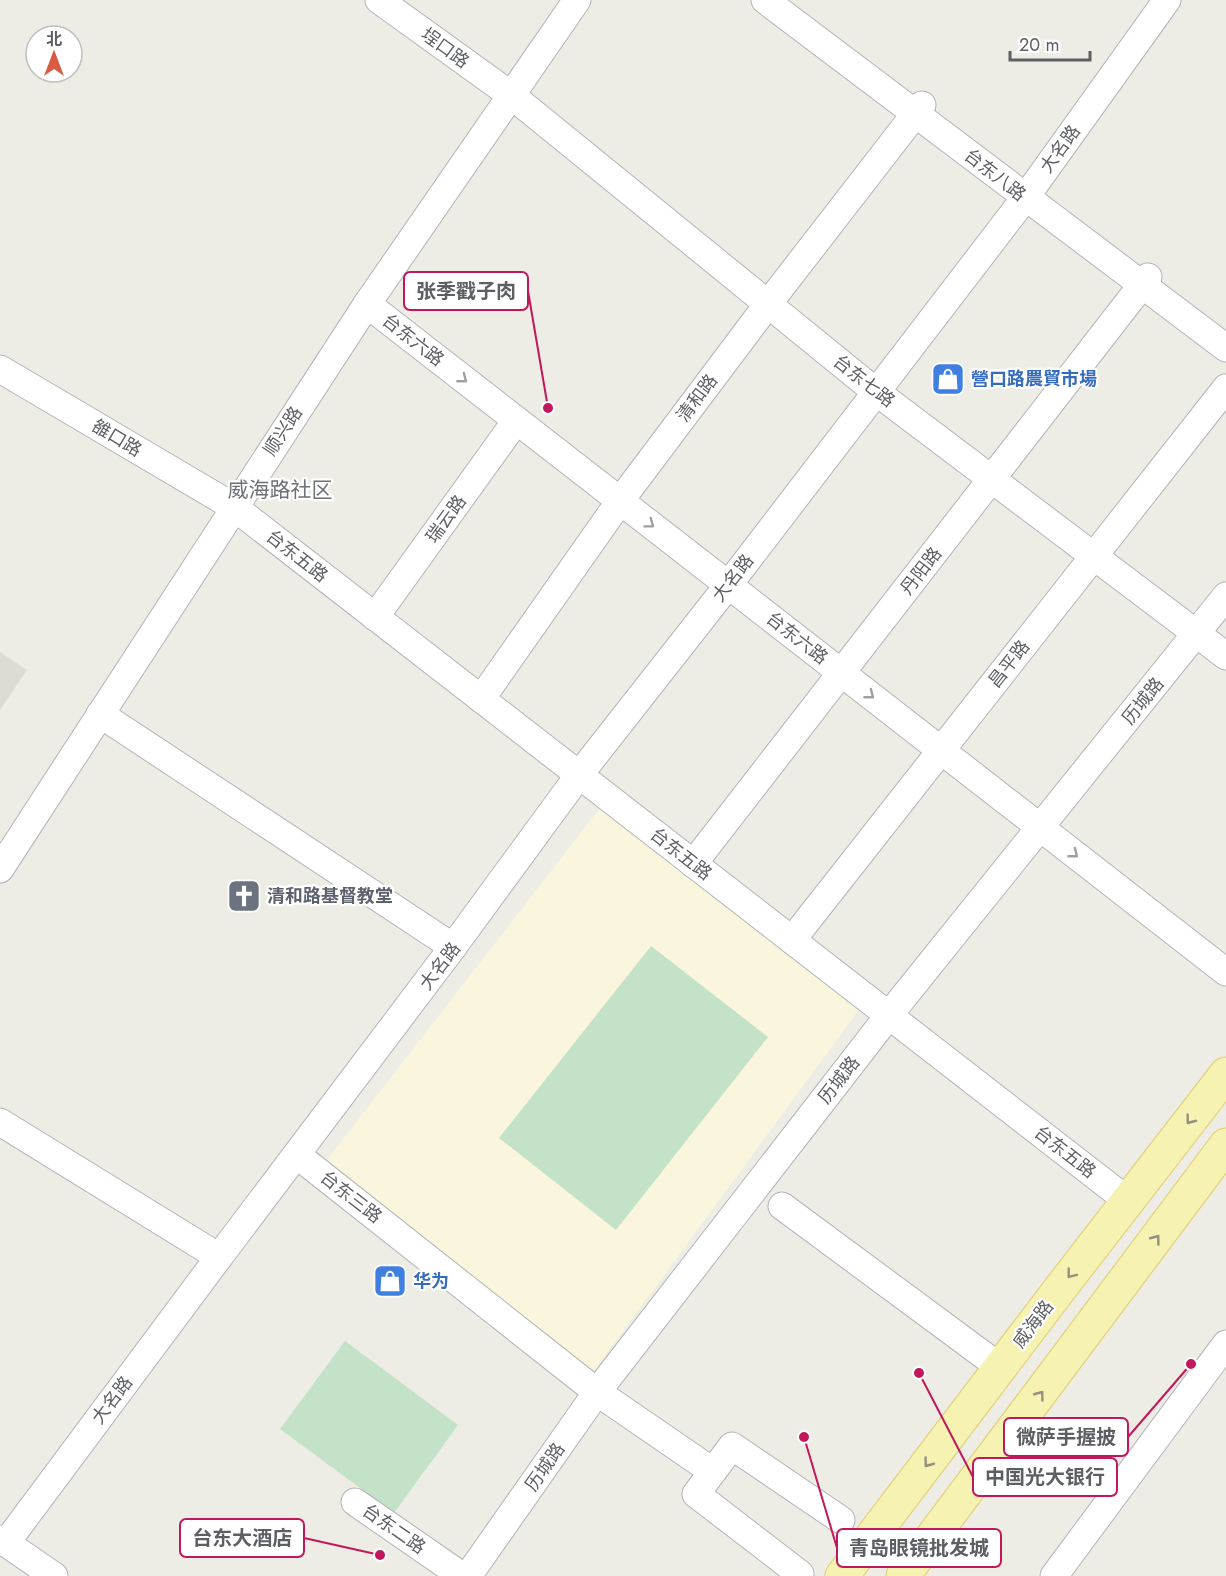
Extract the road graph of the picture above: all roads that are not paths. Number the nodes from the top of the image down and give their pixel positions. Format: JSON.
{"nodes":[{"id":1,"x":379,"y":0,"type":"edge"},
{"id":2,"x":577,"y":0,"type":"edge"},
{"id":3,"x":765,"y":0,"type":"edge"},
{"id":4,"x":782,"y":0,"type":"edge"},
{"id":5,"x":1167,"y":0,"type":"edge"},
{"id":6,"x":511,"y":95,"type":"junction"},
{"id":7,"x":920,"y":109,"type":"junction"},
{"id":8,"x":1028,"y":193,"type":"junction"},
{"id":9,"x":1145,"y":281,"type":"junction"},
{"id":10,"x":367,"y":304,"type":"junction"},
{"id":11,"x":768,"y":304,"type":"junction"},
{"id":12,"x":1226,"y":335,"type":"edge"},
{"id":13,"x":1226,"y":348,"type":"edge"},
{"id":14,"x":0,"y":369,"type":"edge"},
{"id":15,"x":1226,"y":388,"type":"edge"},
{"id":16,"x":875,"y":391,"type":"junction"},
{"id":17,"x":516,"y":421,"type":"junction"},
{"id":18,"x":992,"y":480,"type":"junction"},
{"id":19,"x":620,"y":501,"type":"junction"},
{"id":20,"x":234,"y":507,"type":"junction"},
{"id":21,"x":1094,"y":557,"type":"junction"},
{"id":22,"x":729,"y":584,"type":"junction"},
{"id":23,"x":1226,"y":596,"type":"edge"},
{"id":24,"x":375,"y":617,"type":"junction"},
{"id":25,"x":1196,"y":634,"type":"junction"},
{"id":26,"x":1226,"y":656,"type":"edge"},
{"id":27,"x":842,"y":674,"type":"junction"},
{"id":28,"x":481,"y":699,"type":"junction"},
{"id":29,"x":100,"y":714,"type":"junction"},
{"id":30,"x":941,"y":750,"type":"junction"},
{"id":31,"x":579,"y":775,"type":"junction"},
{"id":32,"x":1040,"y":828,"type":"junction"},
{"id":33,"x":693,"y":864,"type":"junction"},
{"id":34,"x":0,"y":869,"type":"edge"},
{"id":35,"x":792,"y":940,"type":"junction"},
{"id":36,"x":453,"y":947,"type":"junction"},
{"id":37,"x":1226,"y":972,"type":"edge"},
{"id":38,"x":889,"y":1016,"type":"junction"},
{"id":39,"x":1226,"y":1074,"type":"edge"},
{"id":40,"x":0,"y":1122,"type":"edge"},
{"id":41,"x":1226,"y":1145,"type":"edge"},
{"id":42,"x":297,"y":1155,"type":"junction"},
{"id":43,"x":1128,"y":1201,"type":"junction"},
{"id":44,"x":782,"y":1206,"type":"dead end"},
{"id":45,"x":219,"y":1257,"type":"junction"},
{"id":46,"x":1226,"y":1344,"type":"edge"},
{"id":47,"x":1001,"y":1368,"type":"junction"},
{"id":48,"x":597,"y":1392,"type":"junction"},
{"id":49,"x":712,"y":1471,"type":"junction"},
{"id":50,"x":355,"y":1502,"type":"dead end"},
{"id":51,"x":841,"y":1520,"type":"dead end"},
{"id":52,"x":3,"y":1541,"type":"edge"},
{"id":53,"x":800,"y":1574,"type":"dead end"},
{"id":54,"x":54,"y":1576,"type":"edge"},
{"id":55,"x":462,"y":1576,"type":"edge"},
{"id":56,"x":468,"y":1576,"type":"edge"},
{"id":57,"x":842,"y":1576,"type":"edge"},
{"id":58,"x":903,"y":1576,"type":"edge"},
{"id":59,"x":1054,"y":1576,"type":"edge"}],
"edges":[{"from":1,"to":6,"type":"street","name":"埕口路"},
{"from":2,"to":6,"type":"street","name":"顺兴路"},
{"from":3,"to":7,"type":"street","name":"台东八路"},
{"from":4,"to":7,"type":"street","name":"台东八路"},
{"from":5,"to":8,"type":"street","name":"大名路"},
{"from":6,"to":10,"type":"street","name":"顺兴路"},
{"from":6,"to":11,"type":"street","name":"台东七路"},
{"from":7,"to":8,"type":"street","name":"台东八路"},
{"from":7,"to":11,"type":"street","name":"清和路"},
{"from":8,"to":9,"type":"street","name":"台东八路"},
{"from":8,"to":16,"type":"street","name":"大名路"},
{"from":9,"to":12,"type":"street","name":"台东八路"},
{"from":9,"to":13,"type":"street","name":"台东八路"},
{"from":9,"to":18,"type":"street","name":"丹阳路"},
{"from":10,"to":17,"type":"street","name":"台东六路","one_way":true},
{"from":10,"to":20,"type":"street","name":"顺兴路"},
{"from":11,"to":16,"type":"street","name":"台东七路"},
{"from":11,"to":19,"type":"street","name":"清和路"},
{"from":14,"to":20,"type":"street","name":"雒口路"},
{"from":15,"to":21,"type":"street","name":"昌平路"},
{"from":16,"to":18,"type":"street","name":"台东七路"},
{"from":16,"to":22,"type":"street","name":"大名路"},
{"from":17,"to":19,"type":"street","name":"台东六路"},
{"from":17,"to":24,"type":"street","name":"瑞云路"},
{"from":18,"to":21,"type":"street","name":"台东七路"},
{"from":18,"to":27,"type":"street","name":"丹阳路"},
{"from":19,"to":22,"type":"street","name":"台东六路","one_way":true},
{"from":19,"to":28,"type":"street","name":"清和路"},
{"from":20,"to":24,"type":"street","name":"台东五路"},
{"from":20,"to":29,"type":"street","name":"顺兴路"},
{"from":21,"to":25,"type":"street","name":"台东七路"},
{"from":21,"to":30,"type":"street","name":"昌平路"},
{"from":22,"to":27,"type":"street","name":"台东六路"},
{"from":22,"to":31,"type":"street","name":"大名路"},
{"from":23,"to":25,"type":"street","name":"历城路"},
{"from":24,"to":28,"type":"street","name":"台东五路"},
{"from":25,"to":26,"type":"street","name":"台东七路"},
{"from":25,"to":32,"type":"street","name":"历城路"},
{"from":27,"to":30,"type":"street","name":"台东六路","one_way":true},
{"from":27,"to":33,"type":"street","name":"丹阳路"},
{"from":28,"to":31,"type":"street","name":"台东五路"},
{"from":29,"to":34,"type":"street","name":"顺兴路"},
{"from":29,"to":36,"type":"street"},
{"from":30,"to":32,"type":"street","name":"台东六路"},
{"from":30,"to":35,"type":"street","name":"昌平路"},
{"from":31,"to":33,"type":"street","name":"台东五路"},
{"from":31,"to":36,"type":"street","name":"大名路"},
{"from":32,"to":37,"type":"street","name":"台东六路","one_way":true},
{"from":32,"to":38,"type":"street","name":"历城路"},
{"from":33,"to":35,"type":"street","name":"台东五路"},
{"from":35,"to":38,"type":"street","name":"台东五路"},
{"from":36,"to":42,"type":"street","name":"大名路"},
{"from":38,"to":43,"type":"street","name":"台东五路"},
{"from":38,"to":48,"type":"street","name":"历城路"},
{"from":39,"to":43,"type":"main road","name":"威海路","one_way":true},
{"from":40,"to":45,"type":"street"},
{"from":58,"to":41,"type":"main road","one_way":true},
{"from":42,"to":45,"type":"street"},
{"from":42,"to":48,"type":"street","name":"台东三路"},
{"from":43,"to":47,"type":"main road","name":"威海路","one_way":true},
{"from":44,"to":47,"type":"street"},
{"from":45,"to":52,"type":"street","name":"大名路"},
{"from":46,"to":59,"type":"street"},
{"from":47,"to":57,"type":"main road","name":"威海路","one_way":true},
{"from":48,"to":49,"type":"street","name":"台东三路"},
{"from":48,"to":56,"type":"street","name":"历城路"},
{"from":49,"to":51,"type":"street"},
{"from":49,"to":53,"type":"street"},
{"from":50,"to":55,"type":"street","name":"台东二路"},
{"from":52,"to":54,"type":"street"}]}
